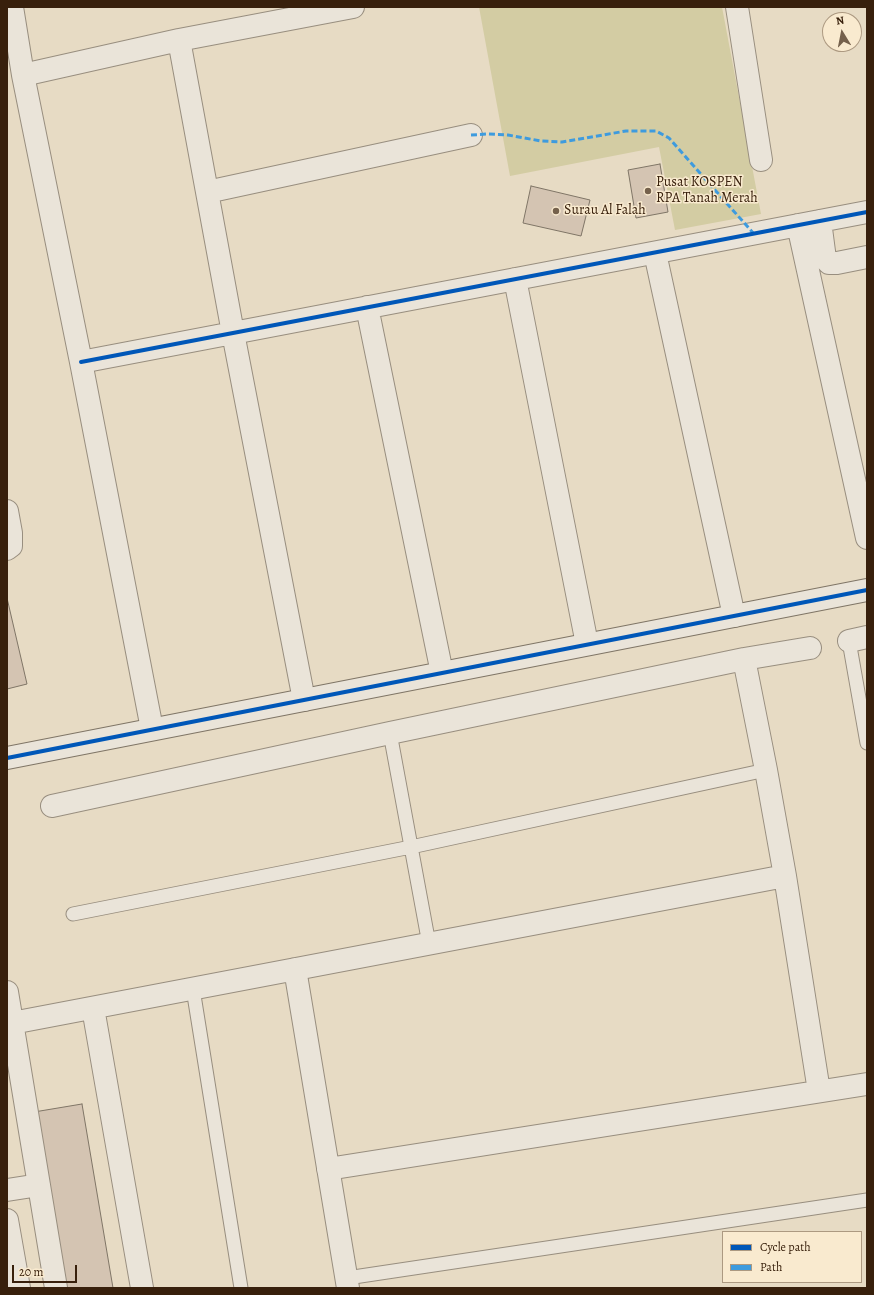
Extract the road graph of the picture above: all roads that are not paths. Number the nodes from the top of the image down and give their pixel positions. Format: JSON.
{"nodes":[{"id":1,"x":12,"y":7,"type":"edge"},
{"id":2,"x":353,"y":7,"type":"edge"},
{"id":3,"x":737,"y":7,"type":"edge"},
{"id":4,"x":179,"y":40,"type":"junction"},
{"id":5,"x":23,"y":75,"type":"junction"},
{"id":6,"x":471,"y":135,"type":"dead end"},
{"id":7,"x":761,"y":160,"type":"dead end"},
{"id":8,"x":207,"y":192,"type":"junction"},
{"id":9,"x":867,"y":212,"type":"edge"},
{"id":10,"x":820,"y":221,"type":"junction"},
{"id":11,"x":798,"y":225,"type":"junction"},
{"id":12,"x":655,"y":253,"type":"junction"},
{"id":13,"x":867,"y":257,"type":"edge"},
{"id":14,"x":515,"y":279,"type":"junction"},
{"id":15,"x":368,"y":307,"type":"junction"},
{"id":16,"x":233,"y":333,"type":"junction"},
{"id":17,"x":81,"y":362,"type":"junction"},
{"id":18,"x":7,"y":511,"type":"edge"},
{"id":19,"x":867,"y":538,"type":"edge"},
{"id":20,"x":7,"y":549,"type":"edge"},
{"id":21,"x":867,"y":590,"type":"edge"},
{"id":22,"x":734,"y":616,"type":"junction"},
{"id":23,"x":858,"y":639,"type":"edge"},
{"id":24,"x":587,"y":644,"type":"junction"},
{"id":25,"x":810,"y":648,"type":"dead end"},
{"id":26,"x":744,"y":659,"type":"junction"},
{"id":27,"x":442,"y":673,"type":"junction"},
{"id":28,"x":304,"y":700,"type":"junction"},
{"id":29,"x":152,"y":729,"type":"junction"},
{"id":30,"x":390,"y":733,"type":"junction"},
{"id":31,"x":867,"y":743,"type":"edge"},
{"id":32,"x":7,"y":758,"type":"edge"},
{"id":33,"x":766,"y":770,"type":"junction"},
{"id":34,"x":52,"y":806,"type":"dead end"},
{"id":35,"x":411,"y":847,"type":"junction"},
{"id":36,"x":785,"y":876,"type":"junction"},
{"id":37,"x":73,"y":914,"type":"dead end"},
{"id":38,"x":429,"y":944,"type":"junction"},
{"id":39,"x":295,"y":969,"type":"junction"},
{"id":40,"x":193,"y":989,"type":"junction"},
{"id":41,"x":7,"y":992,"type":"edge"},
{"id":42,"x":93,"y":1008,"type":"junction"},
{"id":43,"x":12,"y":1023,"type":"junction"},
{"id":44,"x":867,"y":1084,"type":"edge"},
{"id":45,"x":819,"y":1091,"type":"junction"},
{"id":46,"x":328,"y":1169,"type":"junction"},
{"id":47,"x":39,"y":1185,"type":"junction"},
{"id":48,"x":7,"y":1190,"type":"edge"},
{"id":49,"x":867,"y":1200,"type":"edge"},
{"id":50,"x":7,"y":1220,"type":"edge"},
{"id":51,"x":348,"y":1283,"type":"edge"},
{"id":52,"x":19,"y":1288,"type":"edge"},
{"id":53,"x":56,"y":1288,"type":"edge"},
{"id":54,"x":142,"y":1288,"type":"edge"},
{"id":55,"x":241,"y":1288,"type":"edge"}],
"edges":[{"from":1,"to":5,"type":"street"},
{"from":2,"to":4,"type":"street"},
{"from":3,"to":7,"type":"street"},
{"from":4,"to":5,"type":"street"},
{"from":4,"to":8,"type":"street"},
{"from":5,"to":17,"type":"street"},
{"from":6,"to":8,"type":"street"},
{"from":8,"to":16,"type":"street"},
{"from":9,"to":10,"type":"street"},
{"from":10,"to":11,"type":"street"},
{"from":10,"to":13,"type":"street"},
{"from":11,"to":12,"type":"street"},
{"from":11,"to":19,"type":"street"},
{"from":12,"to":14,"type":"street"},
{"from":12,"to":22,"type":"street"},
{"from":14,"to":15,"type":"street"},
{"from":14,"to":24,"type":"street"},
{"from":15,"to":16,"type":"street"},
{"from":15,"to":27,"type":"street"},
{"from":16,"to":17,"type":"street"},
{"from":16,"to":28,"type":"street"},
{"from":17,"to":29,"type":"street"},
{"from":18,"to":20,"type":"street"},
{"from":21,"to":22,"type":"street"},
{"from":22,"to":24,"type":"street"},
{"from":23,"to":31,"type":"lane"},
{"from":24,"to":27,"type":"street"},
{"from":25,"to":26,"type":"street"},
{"from":26,"to":30,"type":"street"},
{"from":26,"to":33,"type":"street"},
{"from":27,"to":28,"type":"street"},
{"from":28,"to":29,"type":"street"},
{"from":29,"to":32,"type":"street"},
{"from":30,"to":34,"type":"street"},
{"from":30,"to":35,"type":"lane"},
{"from":33,"to":35,"type":"lane"},
{"from":33,"to":36,"type":"street"},
{"from":35,"to":37,"type":"lane"},
{"from":35,"to":38,"type":"lane"},
{"from":36,"to":38,"type":"street"},
{"from":36,"to":45,"type":"street"},
{"from":38,"to":39,"type":"street"},
{"from":39,"to":40,"type":"street"},
{"from":39,"to":46,"type":"street"},
{"from":40,"to":42,"type":"street"},
{"from":40,"to":55,"type":"lane"},
{"from":41,"to":43,"type":"street"},
{"from":42,"to":43,"type":"street"},
{"from":42,"to":54,"type":"street"},
{"from":43,"to":47,"type":"street"},
{"from":44,"to":45,"type":"street"},
{"from":45,"to":46,"type":"street"},
{"from":46,"to":51,"type":"street"},
{"from":47,"to":48,"type":"street"},
{"from":47,"to":53,"type":"street"},
{"from":49,"to":51,"type":"lane"},
{"from":50,"to":52,"type":"street"}]}
